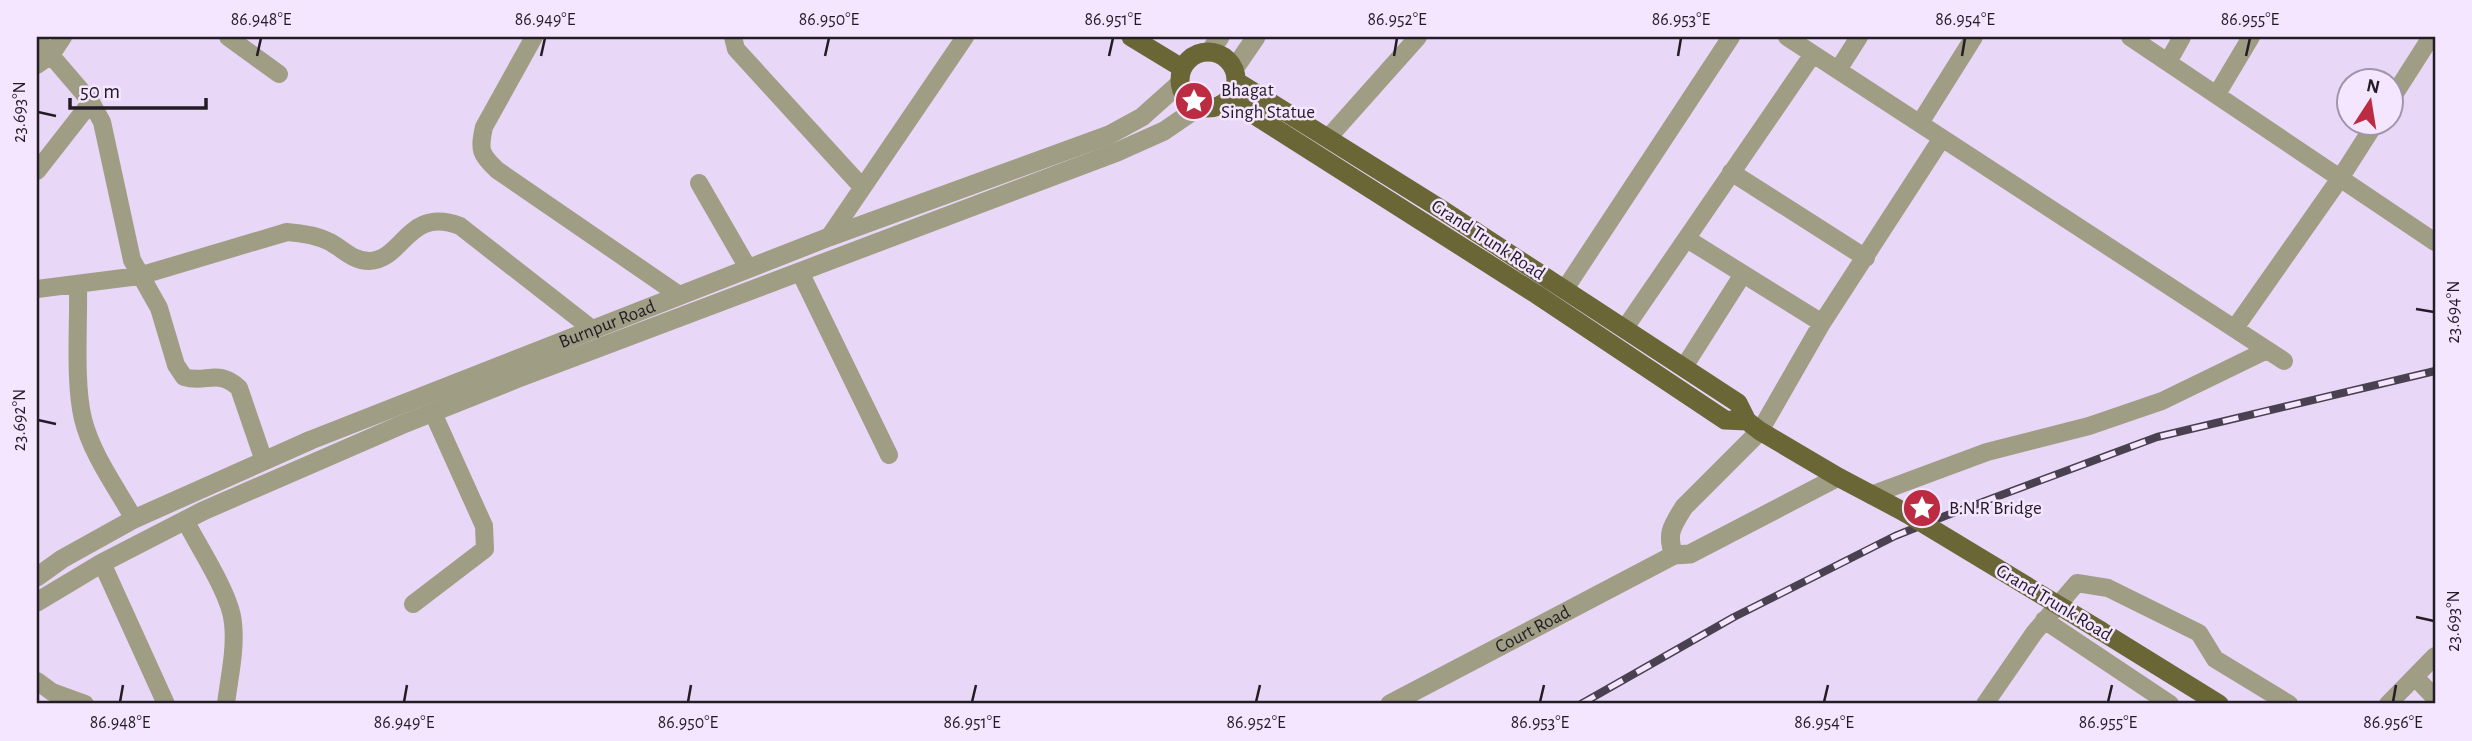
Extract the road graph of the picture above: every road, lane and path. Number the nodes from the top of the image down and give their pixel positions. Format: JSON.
{"nodes":[{"id":1,"x":63,"y":37,"type":"edge"},
{"id":2,"x":228,"y":37,"type":"edge"},
{"id":3,"x":534,"y":37,"type":"edge"},
{"id":4,"x":733,"y":37,"type":"edge"},
{"id":5,"x":965,"y":37,"type":"edge"},
{"id":6,"x":1131,"y":37,"type":"edge"},
{"id":7,"x":1256,"y":37,"type":"edge"},
{"id":8,"x":1418,"y":37,"type":"edge"},
{"id":9,"x":1731,"y":37,"type":"edge"},
{"id":10,"x":1787,"y":37,"type":"edge"},
{"id":11,"x":1858,"y":37,"type":"edge"},
{"id":12,"x":1974,"y":37,"type":"edge"},
{"id":13,"x":2130,"y":37,"type":"edge"},
{"id":14,"x":2182,"y":37,"type":"edge"},
{"id":15,"x":2250,"y":37,"type":"edge"},
{"id":16,"x":2431,"y":37,"type":"edge"},
{"id":17,"x":37,"y":39,"type":"edge"},
{"id":18,"x":1215,"y":44,"type":"edge"},
{"id":19,"x":1812,"y":54,"type":"junction"},
{"id":20,"x":44,"y":60,"type":"edge"},
{"id":21,"x":2168,"y":62,"type":"junction"},
{"id":22,"x":1838,"y":70,"type":"junction"},
{"id":23,"x":279,"y":74,"type":"dead end"},
{"id":24,"x":1180,"y":76,"type":"junction"},
{"id":25,"x":2406,"y":76,"type":"edge"},
{"id":26,"x":1233,"y":83,"type":"junction"},
{"id":27,"x":2217,"y":94,"type":"junction"},
{"id":28,"x":91,"y":102,"type":"junction"},
{"id":29,"x":1199,"y":107,"type":"junction"},
{"id":30,"x":1920,"y":123,"type":"junction"},
{"id":31,"x":2367,"y":136,"type":"edge"},
{"id":32,"x":1328,"y":138,"type":"junction"},
{"id":33,"x":1942,"y":138,"type":"junction"},
{"id":34,"x":37,"y":171,"type":"edge"},
{"id":35,"x":1731,"y":172,"type":"junction"},
{"id":36,"x":2341,"y":177,"type":"junction"},
{"id":37,"x":699,"y":183,"type":"dead end"},
{"id":38,"x":862,"y":187,"type":"junction"},
{"id":39,"x":829,"y":237,"type":"junction"},
{"id":40,"x":1687,"y":239,"type":"junction"},
{"id":41,"x":2435,"y":242,"type":"edge"},
{"id":42,"x":1866,"y":258,"type":"junction"},
{"id":43,"x":748,"y":268,"type":"junction"},
{"id":44,"x":800,"y":272,"type":"junction"},
{"id":45,"x":1744,"y":274,"type":"junction"},
{"id":46,"x":139,"y":276,"type":"junction"},
{"id":47,"x":78,"y":284,"type":"junction"},
{"id":48,"x":37,"y":289,"type":"edge"},
{"id":49,"x":1565,"y":289,"type":"junction"},
{"id":50,"x":679,"y":295,"type":"junction"},
{"id":51,"x":1822,"y":323,"type":"junction"},
{"id":52,"x":1625,"y":328,"type":"junction"},
{"id":53,"x":2235,"y":328,"type":"junction"},
{"id":54,"x":592,"y":329,"type":"junction"},
{"id":55,"x":2265,"y":351,"type":"junction"},
{"id":56,"x":2284,"y":361,"type":"dead end"},
{"id":57,"x":1684,"y":367,"type":"junction"},
{"id":58,"x":433,"y":412,"type":"junction"},
{"id":59,"x":1758,"y":423,"type":"junction"},
{"id":60,"x":889,"y":455,"type":"dead end"},
{"id":61,"x":264,"y":461,"type":"junction"},
{"id":62,"x":1838,"y":477,"type":"junction"},
{"id":63,"x":1879,"y":500,"type":"junction"},
{"id":64,"x":134,"y":519,"type":"junction"},
{"id":65,"x":185,"y":520,"type":"junction"},
{"id":66,"x":1674,"y":555,"type":"junction"},
{"id":67,"x":102,"y":563,"type":"junction"},
{"id":68,"x":37,"y":577,"type":"edge"},
{"id":69,"x":37,"y":602,"type":"edge"},
{"id":70,"x":413,"y":604,"type":"dead end"},
{"id":71,"x":2039,"y":626,"type":"junction"},
{"id":72,"x":2435,"y":656,"type":"edge"},
{"id":73,"x":2415,"y":677,"type":"junction"},
{"id":74,"x":37,"y":681,"type":"edge"},
{"id":75,"x":2435,"y":698,"type":"edge"},
{"id":76,"x":85,"y":704,"type":"edge"},
{"id":77,"x":166,"y":704,"type":"edge"},
{"id":78,"x":226,"y":704,"type":"edge"},
{"id":79,"x":1390,"y":704,"type":"edge"},
{"id":80,"x":1985,"y":704,"type":"edge"},
{"id":81,"x":2171,"y":704,"type":"edge"},
{"id":82,"x":2219,"y":704,"type":"edge"},
{"id":83,"x":2289,"y":704,"type":"edge"},
{"id":84,"x":2388,"y":704,"type":"edge"}],
"edges":[{"from":1,"to":20,"type":"street"},
{"from":2,"to":23,"type":"street"},
{"from":3,"to":50,"type":"street"},
{"from":4,"to":38,"type":"street"},
{"from":5,"to":38,"type":"street"},
{"from":6,"to":24,"type":"main road"},
{"from":7,"to":26,"type":"street"},
{"from":8,"to":32,"type":"street"},
{"from":9,"to":49,"type":"street"},
{"from":10,"to":19,"type":"street"},
{"from":11,"to":22,"type":"street"},
{"from":12,"to":30,"type":"street"},
{"from":13,"to":21,"type":"street"},
{"from":14,"to":21,"type":"street"},
{"from":15,"to":27,"type":"street"},
{"from":16,"to":25,"type":"street"},
{"from":17,"to":20,"type":"street"},
{"from":18,"to":24,"type":"main road","name":"Grand Trunk Road"},
{"from":18,"to":26,"type":"main road","name":"Grand Trunk Road"},
{"from":19,"to":22,"type":"street"},
{"from":19,"to":35,"type":"street"},
{"from":20,"to":28,"type":"street"},
{"from":21,"to":27,"type":"street"},
{"from":22,"to":30,"type":"street"},
{"from":24,"to":29,"type":"main road"},
{"from":24,"to":39,"type":"street","name":"Burnpur Road"},
{"from":26,"to":29,"type":"main road"},
{"from":26,"to":32,"type":"main road","name":"Grand Trunk Road"},
{"from":26,"to":59,"type":"main road","name":"Grand Trunk Road"},
{"from":27,"to":36,"type":"street"},
{"from":28,"to":34,"type":"street"},
{"from":28,"to":46,"type":"street"},
{"from":29,"to":44,"type":"street"},
{"from":30,"to":33,"type":"street"},
{"from":31,"to":36,"type":"street"},
{"from":32,"to":49,"type":"main road","name":"Grand Trunk Road"},
{"from":33,"to":42,"type":"street"},
{"from":33,"to":53,"type":"street"},
{"from":35,"to":40,"type":"street"},
{"from":35,"to":42,"type":"street"},
{"from":36,"to":41,"type":"street"},
{"from":36,"to":53,"type":"street"},
{"from":37,"to":43,"type":"street"},
{"from":38,"to":39,"type":"street"},
{"from":39,"to":43,"type":"street","name":"Burnpur Road"},
{"from":40,"to":45,"type":"street"},
{"from":40,"to":52,"type":"street"},
{"from":42,"to":51,"type":"street"},
{"from":43,"to":50,"type":"street","name":"Burnpur Road"},
{"from":44,"to":58,"type":"street"},
{"from":44,"to":60,"type":"street"},
{"from":45,"to":51,"type":"street"},
{"from":45,"to":57,"type":"street"},
{"from":46,"to":47,"type":"street"},
{"from":46,"to":54,"type":"street"},
{"from":46,"to":61,"type":"street"},
{"from":47,"to":48,"type":"street"},
{"from":47,"to":64,"type":"street"},
{"from":49,"to":52,"type":"main road","name":"Grand Trunk Road"},
{"from":50,"to":54,"type":"street","name":"Burnpur Road"},
{"from":51,"to":59,"type":"street"},
{"from":52,"to":57,"type":"main road","name":"Grand Trunk Road"},
{"from":53,"to":55,"type":"street"},
{"from":54,"to":61,"type":"street","name":"Burnpur Road"},
{"from":55,"to":56,"type":"street"},
{"from":55,"to":63,"type":"street"},
{"from":57,"to":59,"type":"main road","name":"Grand Trunk Road"},
{"from":58,"to":65,"type":"street"},
{"from":58,"to":70,"type":"street"},
{"from":59,"to":62,"type":"main road","name":"Grand Trunk Road"},
{"from":59,"to":66,"type":"street"},
{"from":61,"to":64,"type":"street","name":"Burnpur Road"},
{"from":62,"to":63,"type":"main road","name":"Grand Trunk Road"},
{"from":62,"to":66,"type":"street","name":"Court Road"},
{"from":63,"to":82,"type":"main road","name":"Grand Trunk Road","bridge":true},
{"from":64,"to":68,"type":"street","name":"Burnpur Road"},
{"from":65,"to":67,"type":"street"},
{"from":65,"to":78,"type":"street"},
{"from":66,"to":79,"type":"street","name":"Court Road"},
{"from":67,"to":69,"type":"street"},
{"from":67,"to":77,"type":"street"},
{"from":71,"to":80,"type":"street"},
{"from":71,"to":81,"type":"street"},
{"from":71,"to":83,"type":"street"},
{"from":72,"to":73,"type":"street"},
{"from":73,"to":75,"type":"street"},
{"from":73,"to":84,"type":"street"},
{"from":74,"to":76,"type":"street"}]}
